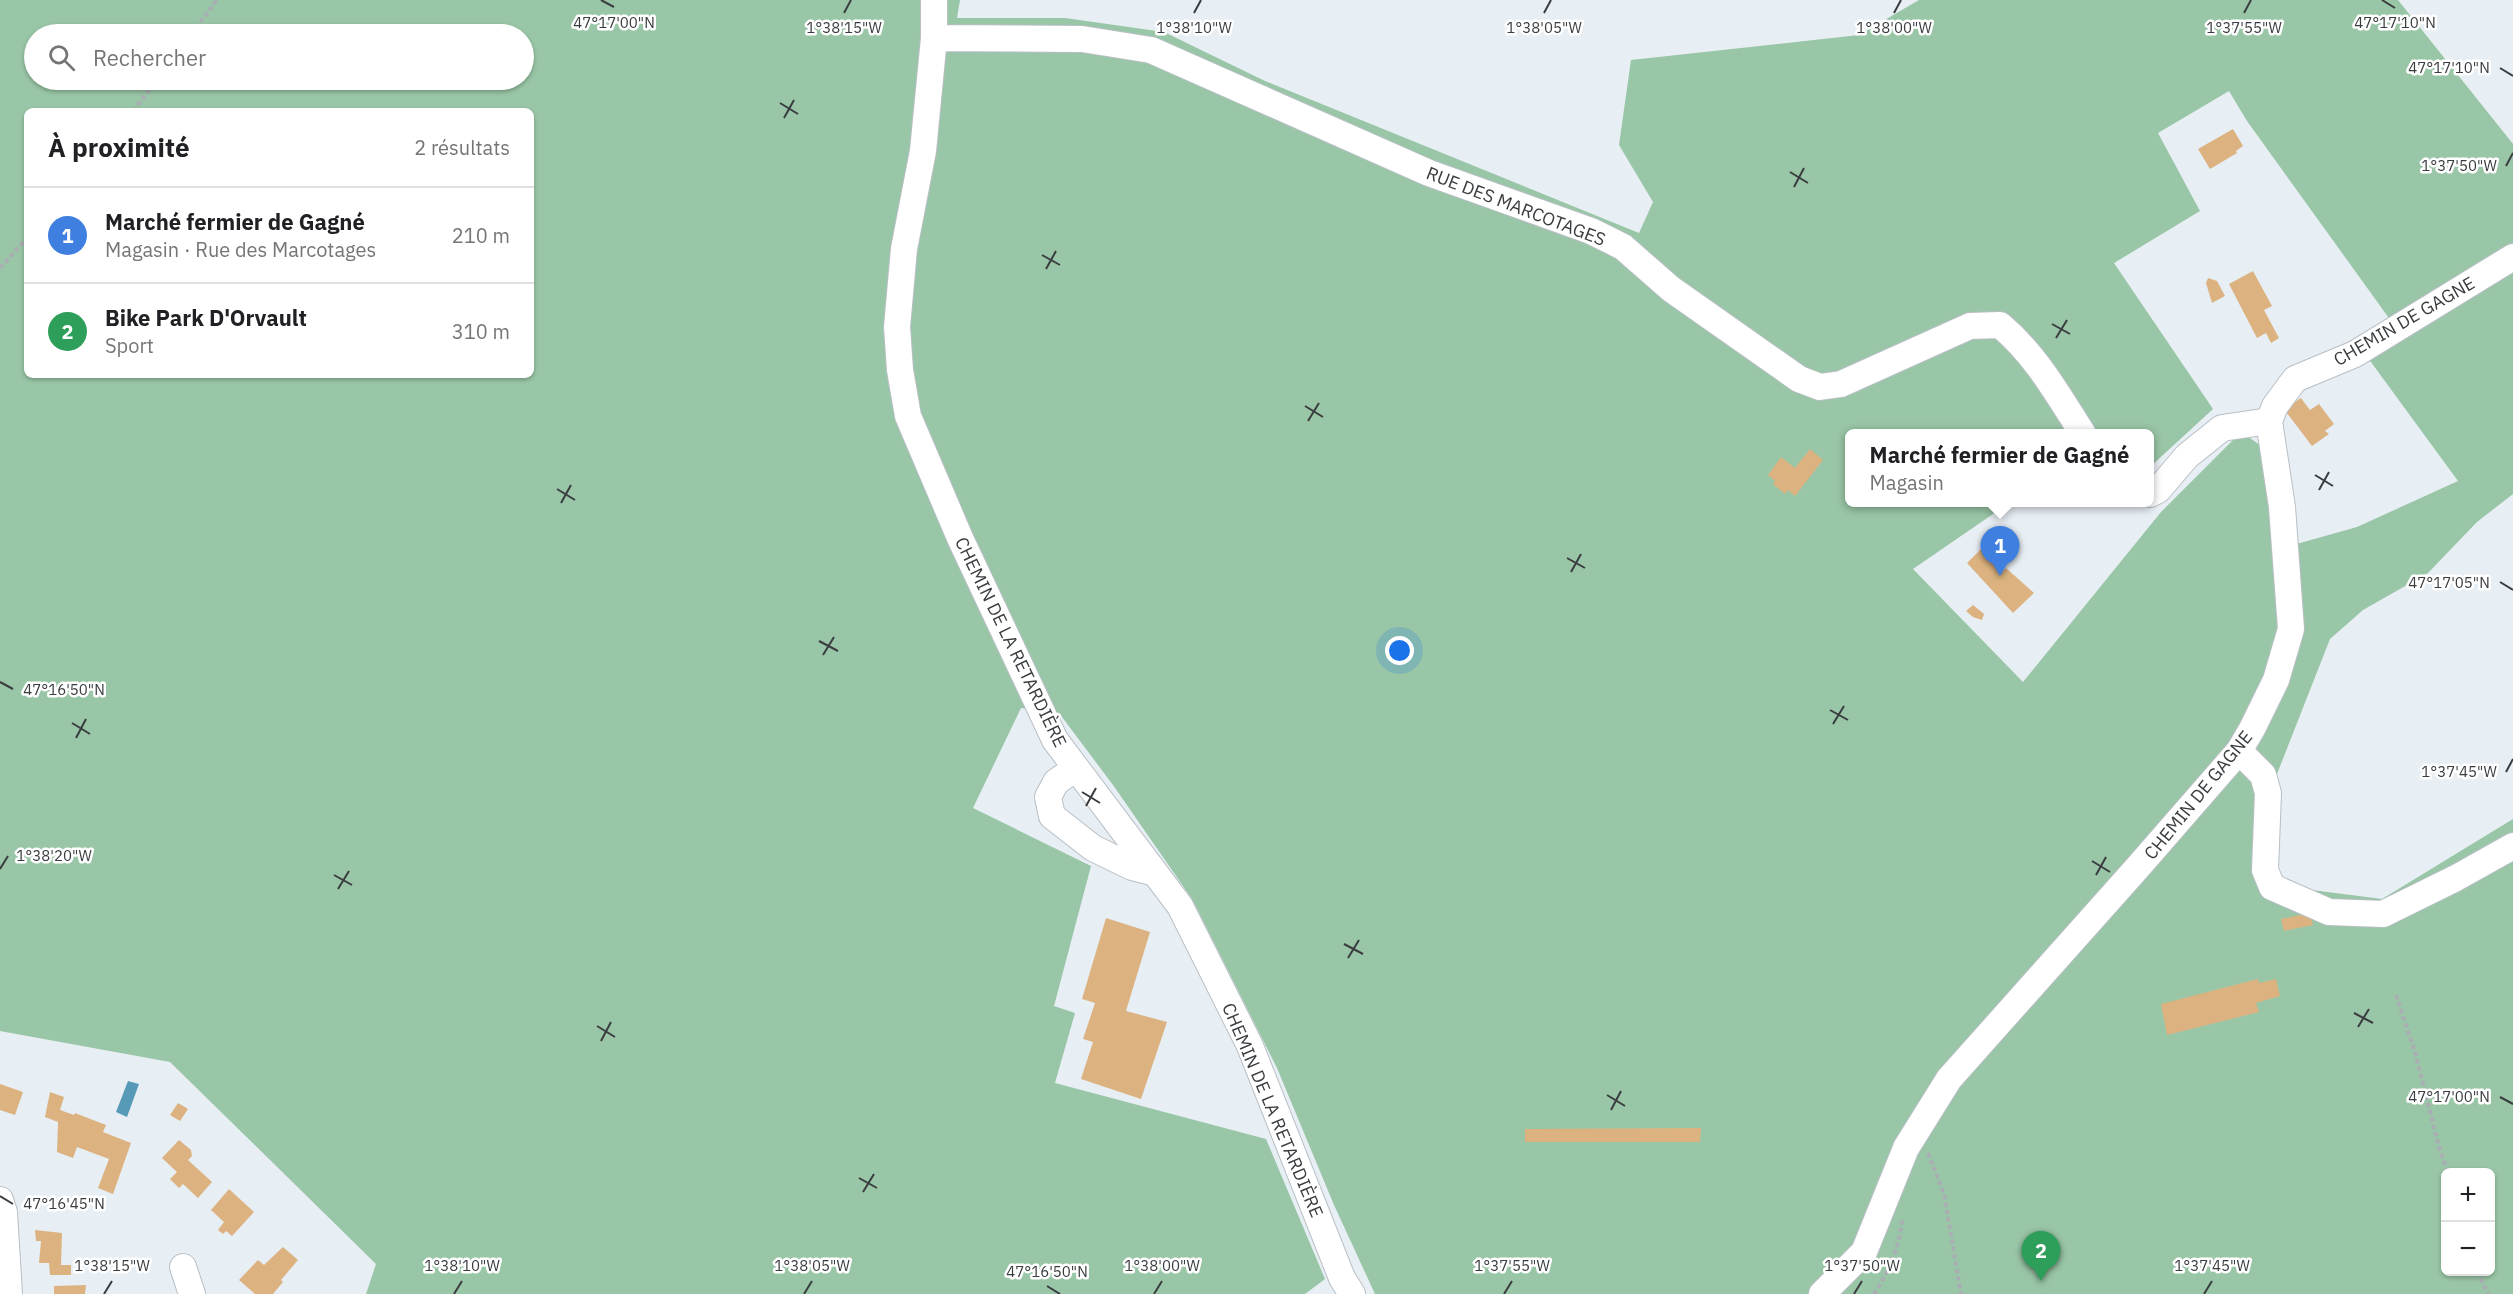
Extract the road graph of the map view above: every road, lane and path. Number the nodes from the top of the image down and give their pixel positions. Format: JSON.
{"nodes":[{"id":1,"x":217,"y":0,"type":"edge"},
{"id":2,"x":934,"y":0,"type":"edge"},
{"id":3,"x":199,"y":24,"type":"edge"},
{"id":4,"x":934,"y":38,"type":"junction"},
{"id":5,"x":149,"y":90,"type":"edge"},
{"id":6,"x":135,"y":108,"type":"edge"},
{"id":7,"x":24,"y":241,"type":"edge"},
{"id":8,"x":2513,"y":257,"type":"edge"},
{"id":9,"x":0,"y":268,"type":"edge"},
{"id":10,"x":2269,"y":421,"type":"junction"},
{"id":11,"x":2080,"y":429,"type":"edge"},
{"id":12,"x":2154,"y":492,"type":"edge"},
{"id":13,"x":2239,"y":751,"type":"junction"},
{"id":14,"x":1076,"y":768,"type":"junction"},
{"id":15,"x":2513,"y":846,"type":"edge"},
{"id":16,"x":1155,"y":873,"type":"junction"},
{"id":17,"x":2396,"y":995,"type":"dead end"},
{"id":18,"x":1921,"y":1153,"type":"dead end"},
{"id":19,"x":2446,"y":1168,"type":"edge"},
{"id":20,"x":0,"y":1200,"type":"edge"},
{"id":21,"x":1903,"y":1214,"type":"dead end"},
{"id":22,"x":183,"y":1267,"type":"dead end"},
{"id":23,"x":2479,"y":1276,"type":"edge"},
{"id":24,"x":9,"y":1294,"type":"edge"},
{"id":25,"x":192,"y":1294,"type":"edge"},
{"id":26,"x":1352,"y":1294,"type":"edge"},
{"id":27,"x":1822,"y":1294,"type":"edge"},
{"id":28,"x":1874,"y":1294,"type":"edge"},
{"id":29,"x":1961,"y":1294,"type":"edge"},
{"id":30,"x":2488,"y":1294,"type":"edge"}],
"edges":[{"from":1,"to":3,"type":"path"},
{"from":2,"to":4,"type":"street","name":"CHEMIN DE LA RETARDIÈRE"},
{"from":4,"to":11,"type":"street","name":"RUE DES MARCOTAGES"},
{"from":4,"to":14,"type":"street","name":"CHEMIN DE LA RETARDIÈRE"},
{"from":5,"to":6,"type":"path"},
{"from":7,"to":9,"type":"path"},
{"from":8,"to":10,"type":"street","name":"CHEMIN DE GAGNE"},
{"from":10,"to":12,"type":"street"},
{"from":10,"to":13,"type":"street","name":"CHEMIN DE GAGNE"},
{"from":13,"to":15,"type":"street"},
{"from":13,"to":27,"type":"street","name":"CHEMIN DE GAGNE"},
{"from":14,"to":16,"type":"street","name":"CHEMIN DE LA RETARDIÈRE"},
{"from":14,"to":16,"type":"street"},
{"from":16,"to":26,"type":"street","name":"CHEMIN DE LA RETARDIÈRE"},
{"from":17,"to":19,"type":"path"},
{"from":18,"to":29,"type":"path"},
{"from":20,"to":24,"type":"street"},
{"from":21,"to":28,"type":"path"},
{"from":22,"to":25,"type":"street"},
{"from":23,"to":30,"type":"path"}]}
